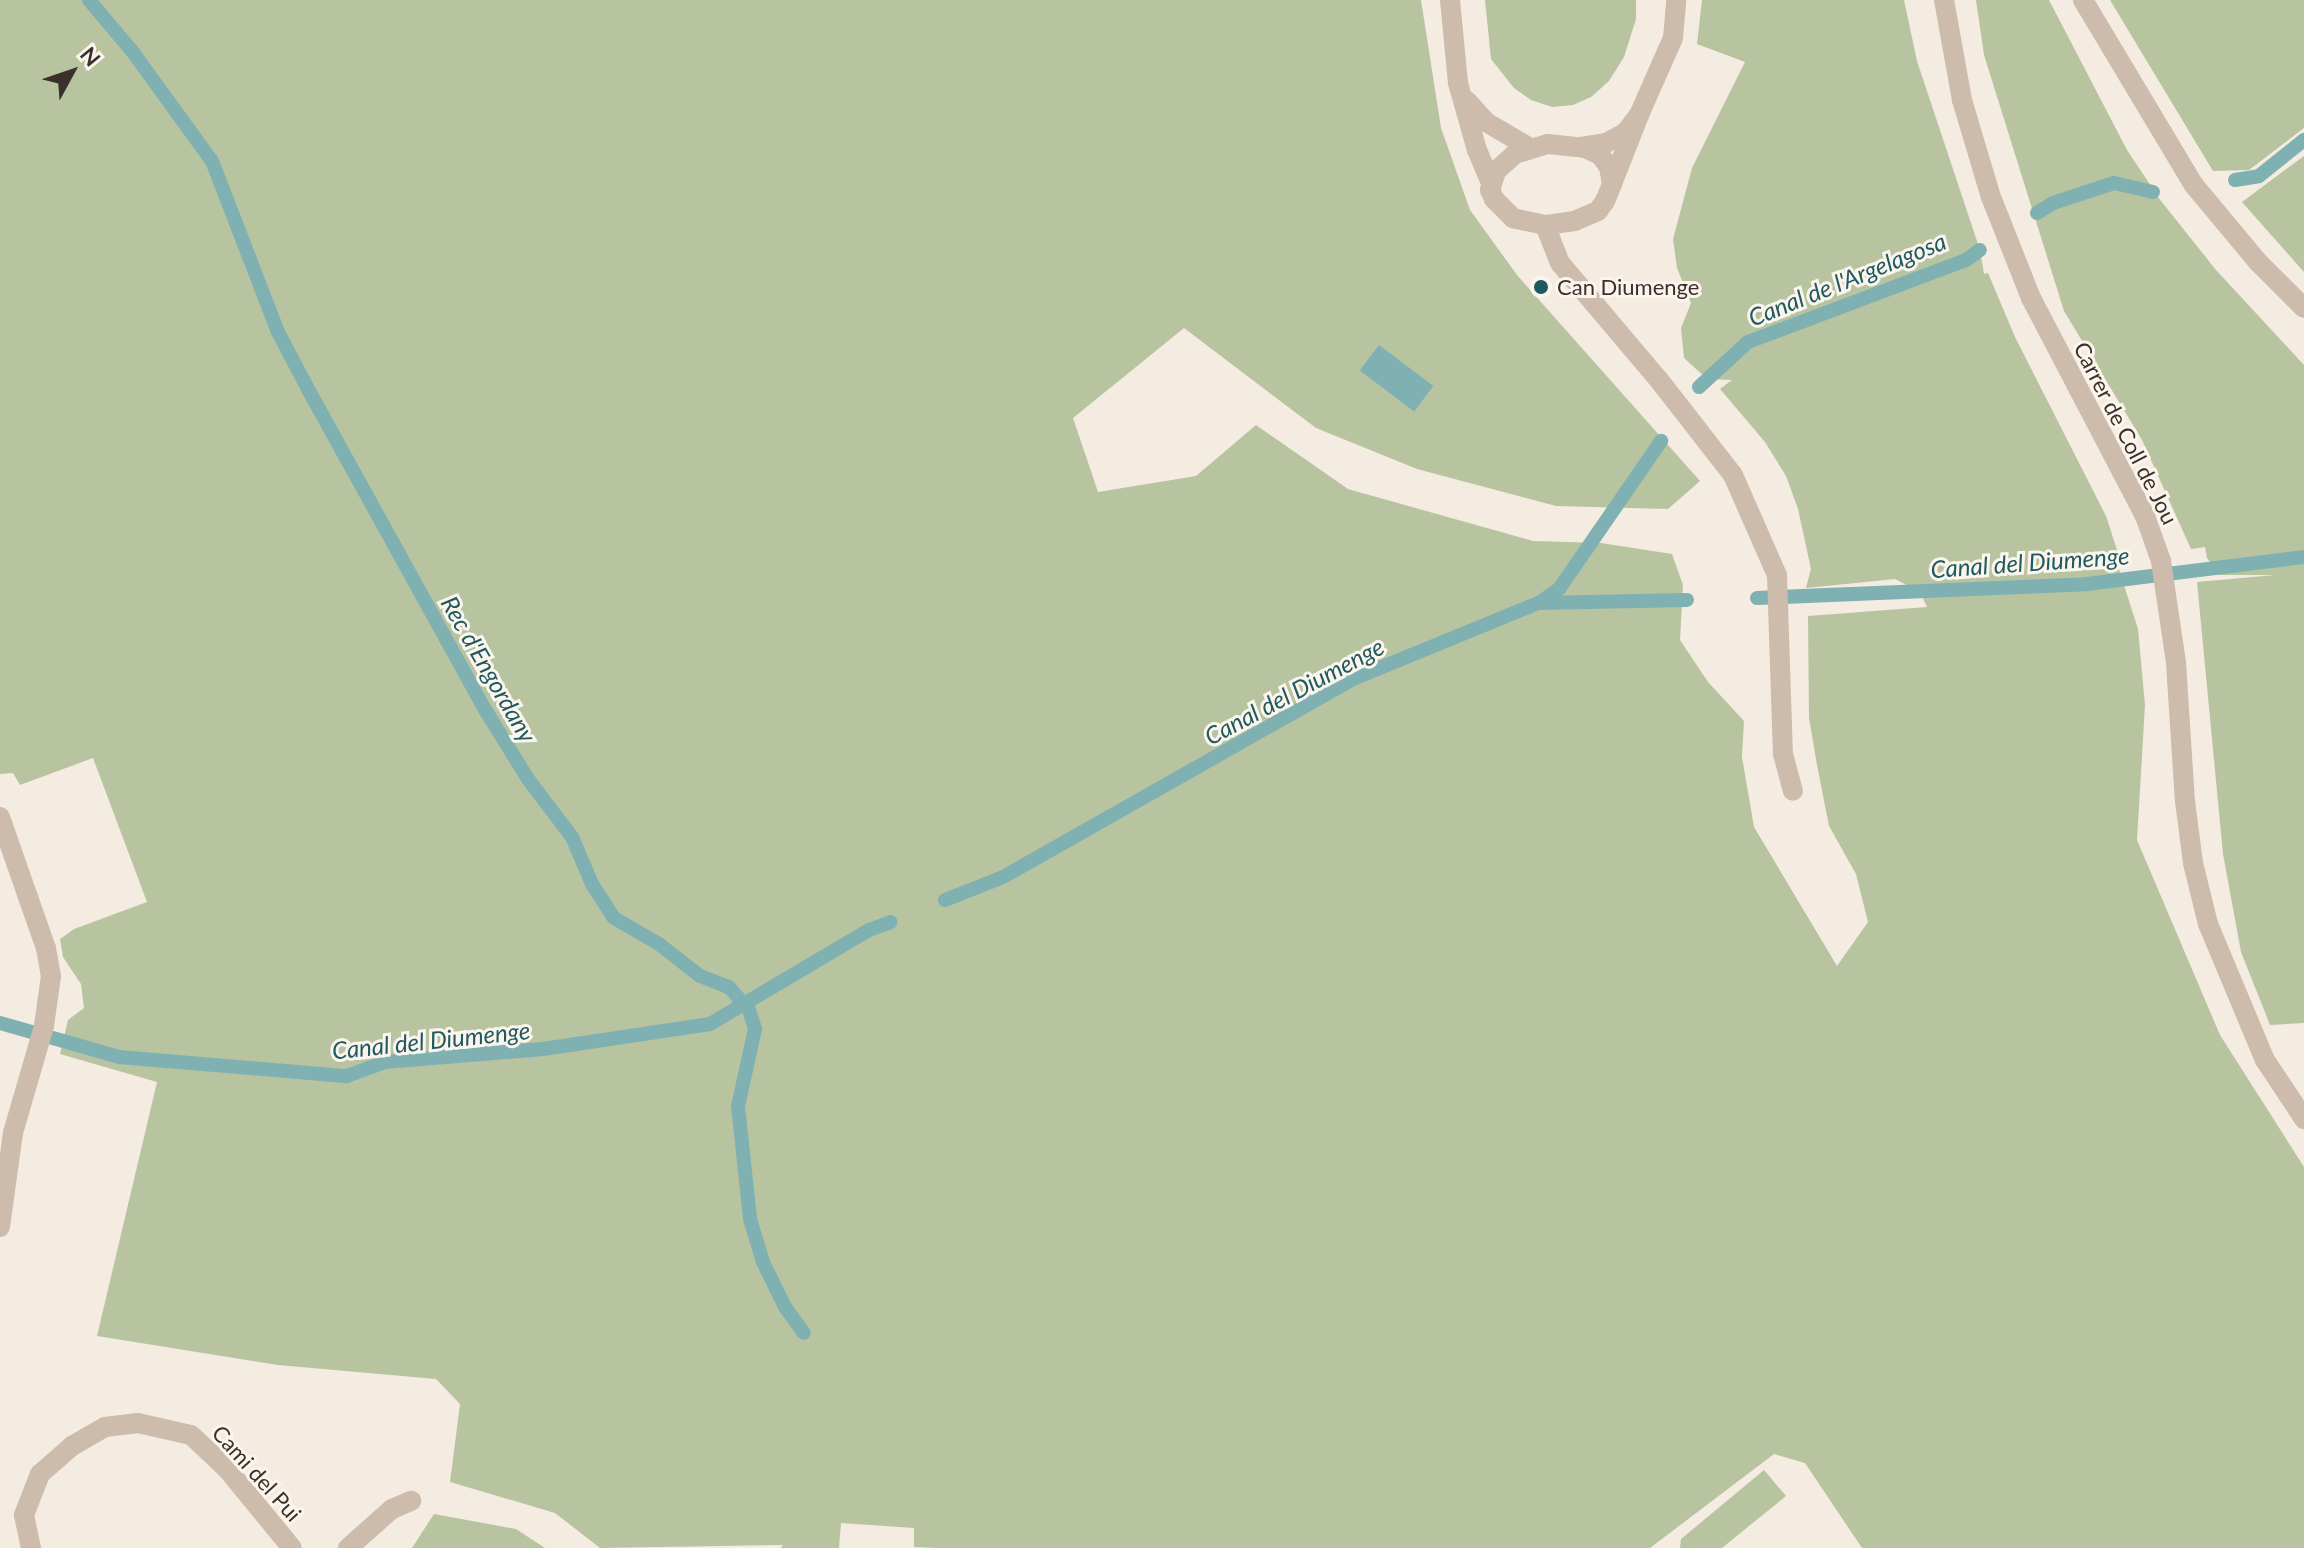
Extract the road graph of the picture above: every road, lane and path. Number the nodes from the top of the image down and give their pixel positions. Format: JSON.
{"nodes":[{"id":1,"x":1450,"y":0,"type":"edge"},
{"id":2,"x":1676,"y":0,"type":"edge"},
{"id":3,"x":1944,"y":0,"type":"edge"},
{"id":4,"x":2083,"y":0,"type":"edge"},
{"id":5,"x":1458,"y":83,"type":"junction"},
{"id":6,"x":1639,"y":115,"type":"junction"},
{"id":7,"x":1581,"y":147,"type":"junction"},
{"id":8,"x":1530,"y":148,"type":"junction"},
{"id":9,"x":1491,"y":183,"type":"junction"},
{"id":10,"x":1612,"y":184,"type":"junction"},
{"id":11,"x":1545,"y":225,"type":"junction"},
{"id":12,"x":2304,"y":308,"type":"edge"},
{"id":13,"x":1793,"y":791,"type":"dead end"},
{"id":14,"x":0,"y":817,"type":"edge"},
{"id":15,"x":2304,"y":1119,"type":"edge"},
{"id":16,"x":0,"y":1227,"type":"edge"},
{"id":17,"x":411,"y":1501,"type":"dead end"},
{"id":18,"x":31,"y":1548,"type":"edge"},
{"id":19,"x":292,"y":1548,"type":"edge"},
{"id":20,"x":348,"y":1548,"type":"edge"}],
"edges":[{"from":1,"to":5,"type":"street"},
{"from":2,"to":6,"type":"street"},
{"from":3,"to":15,"type":"street","name":"Carrer de Coll de Jou"},
{"from":4,"to":12,"type":"street"},
{"from":5,"to":8,"type":"street"},
{"from":5,"to":9,"type":"street"},
{"from":6,"to":7,"type":"street"},
{"from":6,"to":10,"type":"street"},
{"from":7,"to":8,"type":"street"},
{"from":7,"to":10,"type":"street"},
{"from":8,"to":9,"type":"street"},
{"from":9,"to":11,"type":"street"},
{"from":10,"to":11,"type":"street"},
{"from":11,"to":13,"type":"street"},
{"from":14,"to":16,"type":"street"},
{"from":17,"to":20,"type":"street"},
{"from":18,"to":19,"type":"street","name":"Cami del Pui"}]}
